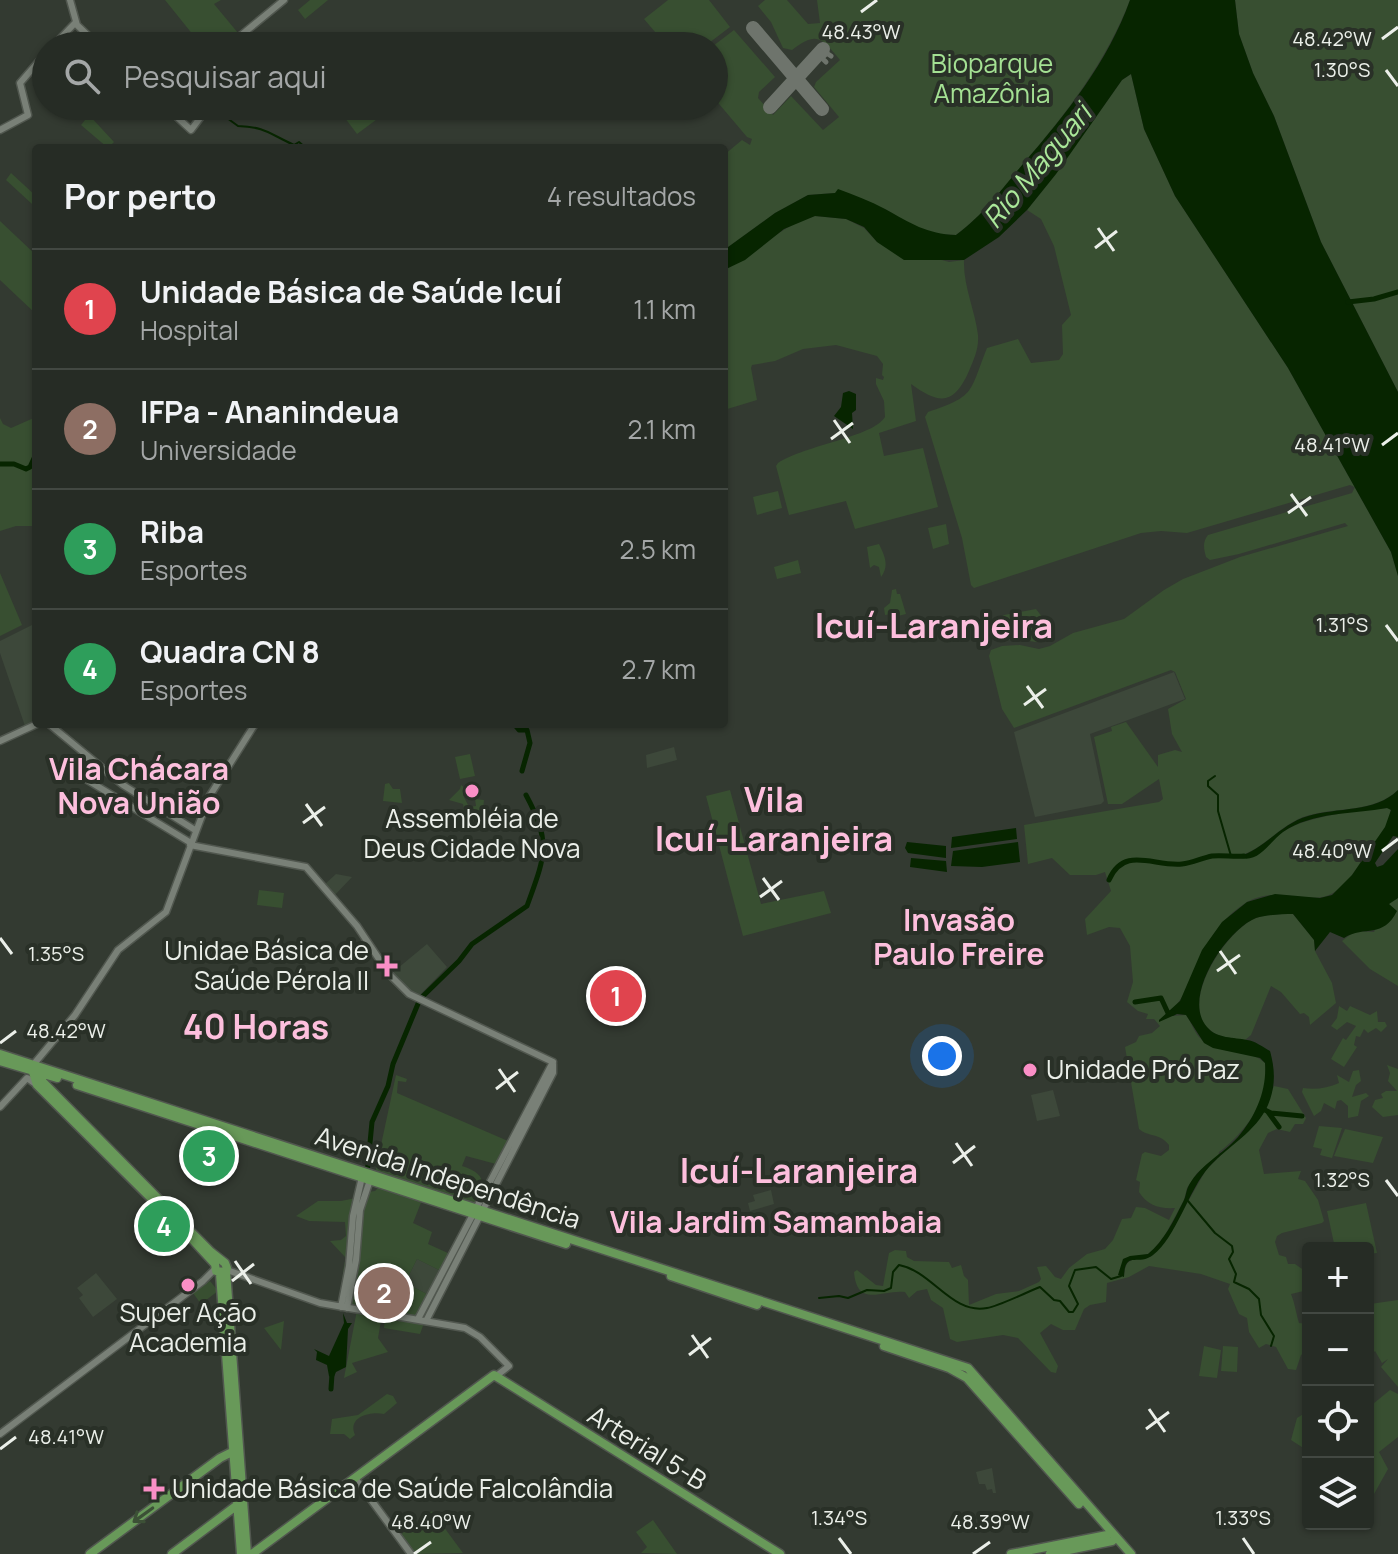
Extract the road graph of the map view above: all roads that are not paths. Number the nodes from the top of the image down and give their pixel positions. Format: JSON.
{"nodes":[{"id":1,"x":70,"y":0,"type":"edge"},
{"id":2,"x":284,"y":0,"type":"edge"},
{"id":3,"x":76,"y":22,"type":"junction"},
{"id":4,"x":66,"y":32,"type":"edge"},
{"id":5,"x":86,"y":32,"type":"edge"},
{"id":6,"x":245,"y":32,"type":"edge"},
{"id":7,"x":32,"y":69,"type":"edge"},
{"id":8,"x":182,"y":120,"type":"edge"},
{"id":9,"x":197,"y":120,"type":"edge"},
{"id":10,"x":0,"y":130,"type":"edge"},
{"id":11,"x":32,"y":726,"type":"edge"},
{"id":12,"x":54,"y":728,"type":"edge"},
{"id":13,"x":252,"y":728,"type":"edge"},
{"id":14,"x":0,"y":741,"type":"edge"},
{"id":15,"x":87,"y":757,"type":"junction"},
{"id":16,"x":195,"y":830,"type":"junction"},
{"id":17,"x":190,"y":844,"type":"junction"},
{"id":18,"x":0,"y":1054,"type":"edge"},
{"id":19,"x":0,"y":1061,"type":"edge"},
{"id":20,"x":35,"y":1066,"type":"junction"},
{"id":21,"x":37,"y":1085,"type":"junction"},
{"id":22,"x":0,"y":1104,"type":"edge"},
{"id":23,"x":365,"y":1176,"type":"junction"},
{"id":24,"x":141,"y":1182,"type":"junction"},
{"id":25,"x":476,"y":1216,"type":"junction"},
{"id":26,"x":220,"y":1269,"type":"junction"},
{"id":27,"x":441,"y":1275,"type":"junction"},
{"id":28,"x":445,"y":1283,"type":"junction"},
{"id":29,"x":342,"y":1307,"type":"junction"},
{"id":30,"x":422,"y":1320,"type":"junction"},
{"id":31,"x":494,"y":1376,"type":"junction"},
{"id":32,"x":985,"y":1391,"type":"junction"},
{"id":33,"x":0,"y":1434,"type":"edge"},
{"id":34,"x":236,"y":1450,"type":"junction"},
{"id":35,"x":355,"y":1479,"type":"junction"},
{"id":36,"x":236,"y":1506,"type":"junction"},
{"id":37,"x":1107,"y":1538,"type":"junction"},
{"id":38,"x":247,"y":1551,"type":"edge"},
{"id":39,"x":90,"y":1554,"type":"edge"},
{"id":40,"x":172,"y":1554,"type":"edge"},
{"id":41,"x":411,"y":1554,"type":"edge"},
{"id":42,"x":780,"y":1554,"type":"edge"},
{"id":43,"x":1015,"y":1554,"type":"edge"},
{"id":44,"x":1050,"y":1554,"type":"edge"},
{"id":45,"x":1128,"y":1554,"type":"edge"}],
"edges":[{"from":1,"to":3,"type":"main road"},
{"from":2,"to":6,"type":"main road"},
{"from":3,"to":4,"type":"main road"},
{"from":3,"to":5,"type":"main road"},
{"from":7,"to":10,"type":"main road"},
{"from":8,"to":9,"type":"main road"},
{"from":11,"to":14,"type":"main road"},
{"from":12,"to":15,"type":"main road"},
{"from":13,"to":16,"type":"main road"},
{"from":15,"to":16,"type":"main road"},
{"from":15,"to":17,"type":"main road"},
{"from":16,"to":17,"type":"main road"},
{"from":17,"to":20,"type":"main road"},
{"from":17,"to":25,"type":"main road"},
{"from":18,"to":20,"type":"main road","name":"Avenida Independência"},
{"from":19,"to":20,"type":"main road","name":"Avenida Independência"},
{"from":20,"to":21,"type":"main road"},
{"from":20,"to":22,"type":"main road"},
{"from":20,"to":23,"type":"main road","name":"Avenida Independência"},
{"from":20,"to":24,"type":"main road"},
{"from":21,"to":22,"type":"main road"},
{"from":21,"to":24,"type":"main road"},
{"from":23,"to":25,"type":"main road","name":"Avenida Independência"},
{"from":23,"to":29,"type":"main road"},
{"from":24,"to":26,"type":"main road"},
{"from":25,"to":27,"type":"main road"},
{"from":25,"to":28,"type":"main road"},
{"from":25,"to":32,"type":"main road","name":"Avenida Independência"},
{"from":26,"to":29,"type":"main road"},
{"from":26,"to":33,"type":"main road"},
{"from":26,"to":34,"type":"main road"},
{"from":27,"to":28,"type":"main road"},
{"from":27,"to":30,"type":"main road"},
{"from":28,"to":30,"type":"main road"},
{"from":29,"to":30,"type":"main road"},
{"from":30,"to":31,"type":"main road"},
{"from":31,"to":35,"type":"main road"},
{"from":31,"to":42,"type":"main road","name":"Arterial 5-B"},
{"from":32,"to":37,"type":"main road","name":"Avenida Independência"},
{"from":32,"to":45,"type":"main road","name":"Avenida Independência"},
{"from":34,"to":36,"type":"main road"},
{"from":34,"to":38,"type":"main road"},
{"from":34,"to":39,"type":"main road","one_way":true},
{"from":35,"to":38,"type":"main road"},
{"from":35,"to":41,"type":"main road"},
{"from":36,"to":38,"type":"main road"},
{"from":36,"to":40,"type":"main road"},
{"from":37,"to":43,"type":"main road"},
{"from":37,"to":44,"type":"main road"},
{"from":37,"to":45,"type":"main road","name":"Avenida Independência"}]}
